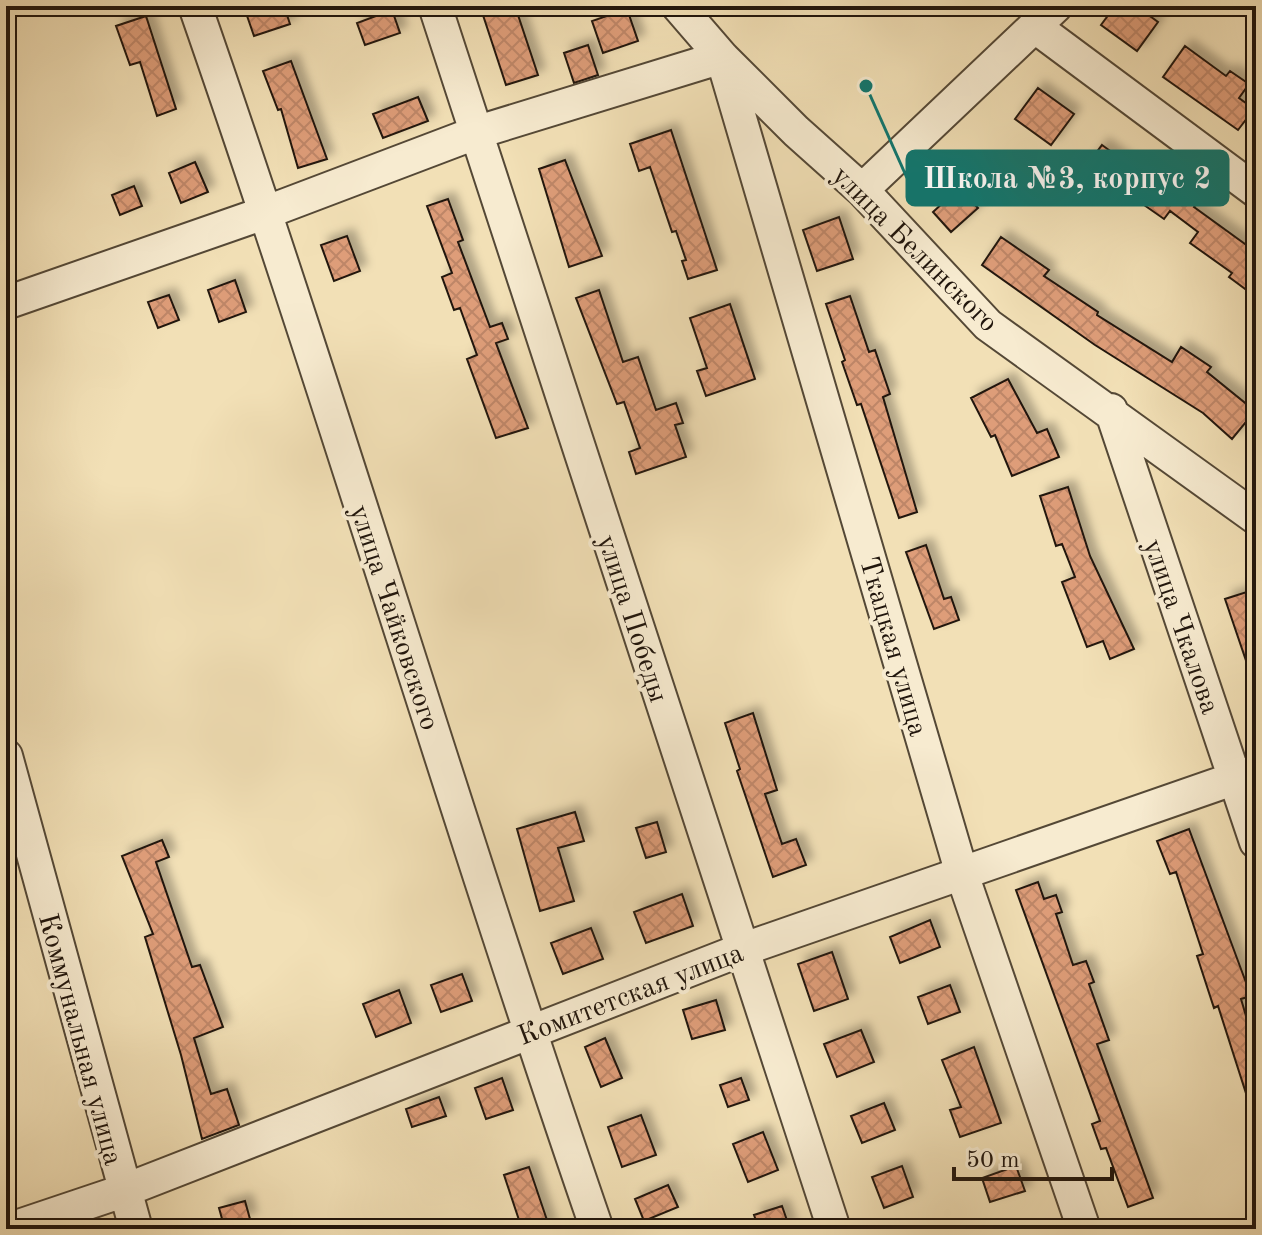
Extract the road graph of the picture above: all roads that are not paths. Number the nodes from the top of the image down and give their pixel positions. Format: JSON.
{"nodes":[{"id":1,"x":195,"y":6,"type":"edge"},
{"id":2,"x":435,"y":6,"type":"edge"},
{"id":3,"x":678,"y":6,"type":"edge"},
{"id":4,"x":1045,"y":16,"type":"edge"},
{"id":5,"x":722,"y":57,"type":"junction"},
{"id":6,"x":478,"y":132,"type":"junction"},
{"id":7,"x":862,"y":190,"type":"junction"},
{"id":8,"x":1256,"y":191,"type":"edge"},
{"id":9,"x":267,"y":212,"type":"junction"},
{"id":10,"x":6,"y":303,"type":"edge"},
{"id":11,"x":1111,"y":410,"type":"junction"},
{"id":12,"x":1256,"y":518,"type":"edge"},
{"id":13,"x":6,"y":756,"type":"edge"},
{"id":14,"x":1246,"y":775,"type":"edge"},
{"id":15,"x":1256,"y":842,"type":"edge"},
{"id":16,"x":962,"y":874,"type":"junction"},
{"id":17,"x":741,"y":950,"type":"junction"},
{"id":18,"x":528,"y":1031,"type":"junction"},
{"id":19,"x":123,"y":1191,"type":"junction"},
{"id":20,"x":10,"y":1229,"type":"edge"},
{"id":21,"x":136,"y":1229,"type":"edge"},
{"id":22,"x":597,"y":1229,"type":"edge"},
{"id":23,"x":834,"y":1229,"type":"edge"},
{"id":24,"x":1084,"y":1229,"type":"edge"}],
"edges":[{"from":1,"to":9,"type":"street","name":"улица Чайковского"},
{"from":2,"to":6,"type":"street","name":"улица Победы"},
{"from":3,"to":5,"type":"street","name":"улица Белинского"},
{"from":4,"to":7,"type":"street"},
{"from":4,"to":8,"type":"street"},
{"from":5,"to":6,"type":"street"},
{"from":5,"to":7,"type":"street","name":"улица Белинского"},
{"from":5,"to":16,"type":"street","name":"Ткацкая улица"},
{"from":6,"to":9,"type":"street"},
{"from":6,"to":17,"type":"street","name":"улица Победы"},
{"from":7,"to":11,"type":"street","name":"улица Белинского"},
{"from":9,"to":10,"type":"street"},
{"from":9,"to":18,"type":"street","name":"улица Чайковского"},
{"from":11,"to":12,"type":"street","name":"улица Белинского"},
{"from":11,"to":14,"type":"street","name":"улица Чкалова"},
{"from":13,"to":19,"type":"street","name":"Коммунальная улица"},
{"from":14,"to":15,"type":"street","name":"улица Чкалова"},
{"from":14,"to":16,"type":"street","name":"Комитетская улица"},
{"from":16,"to":17,"type":"street","name":"Комитетская улица"},
{"from":16,"to":24,"type":"street","name":"Ткацкая улица"},
{"from":17,"to":18,"type":"street","name":"Комитетская улица"},
{"from":17,"to":23,"type":"street","name":"улица Победы"},
{"from":18,"to":19,"type":"street","name":"Комитетская улица"},
{"from":18,"to":22,"type":"street","name":"улица Чайковского"},
{"from":19,"to":20,"type":"street","name":"Комитетская улица"},
{"from":19,"to":21,"type":"street","name":"Коммунальная улица"}]}
